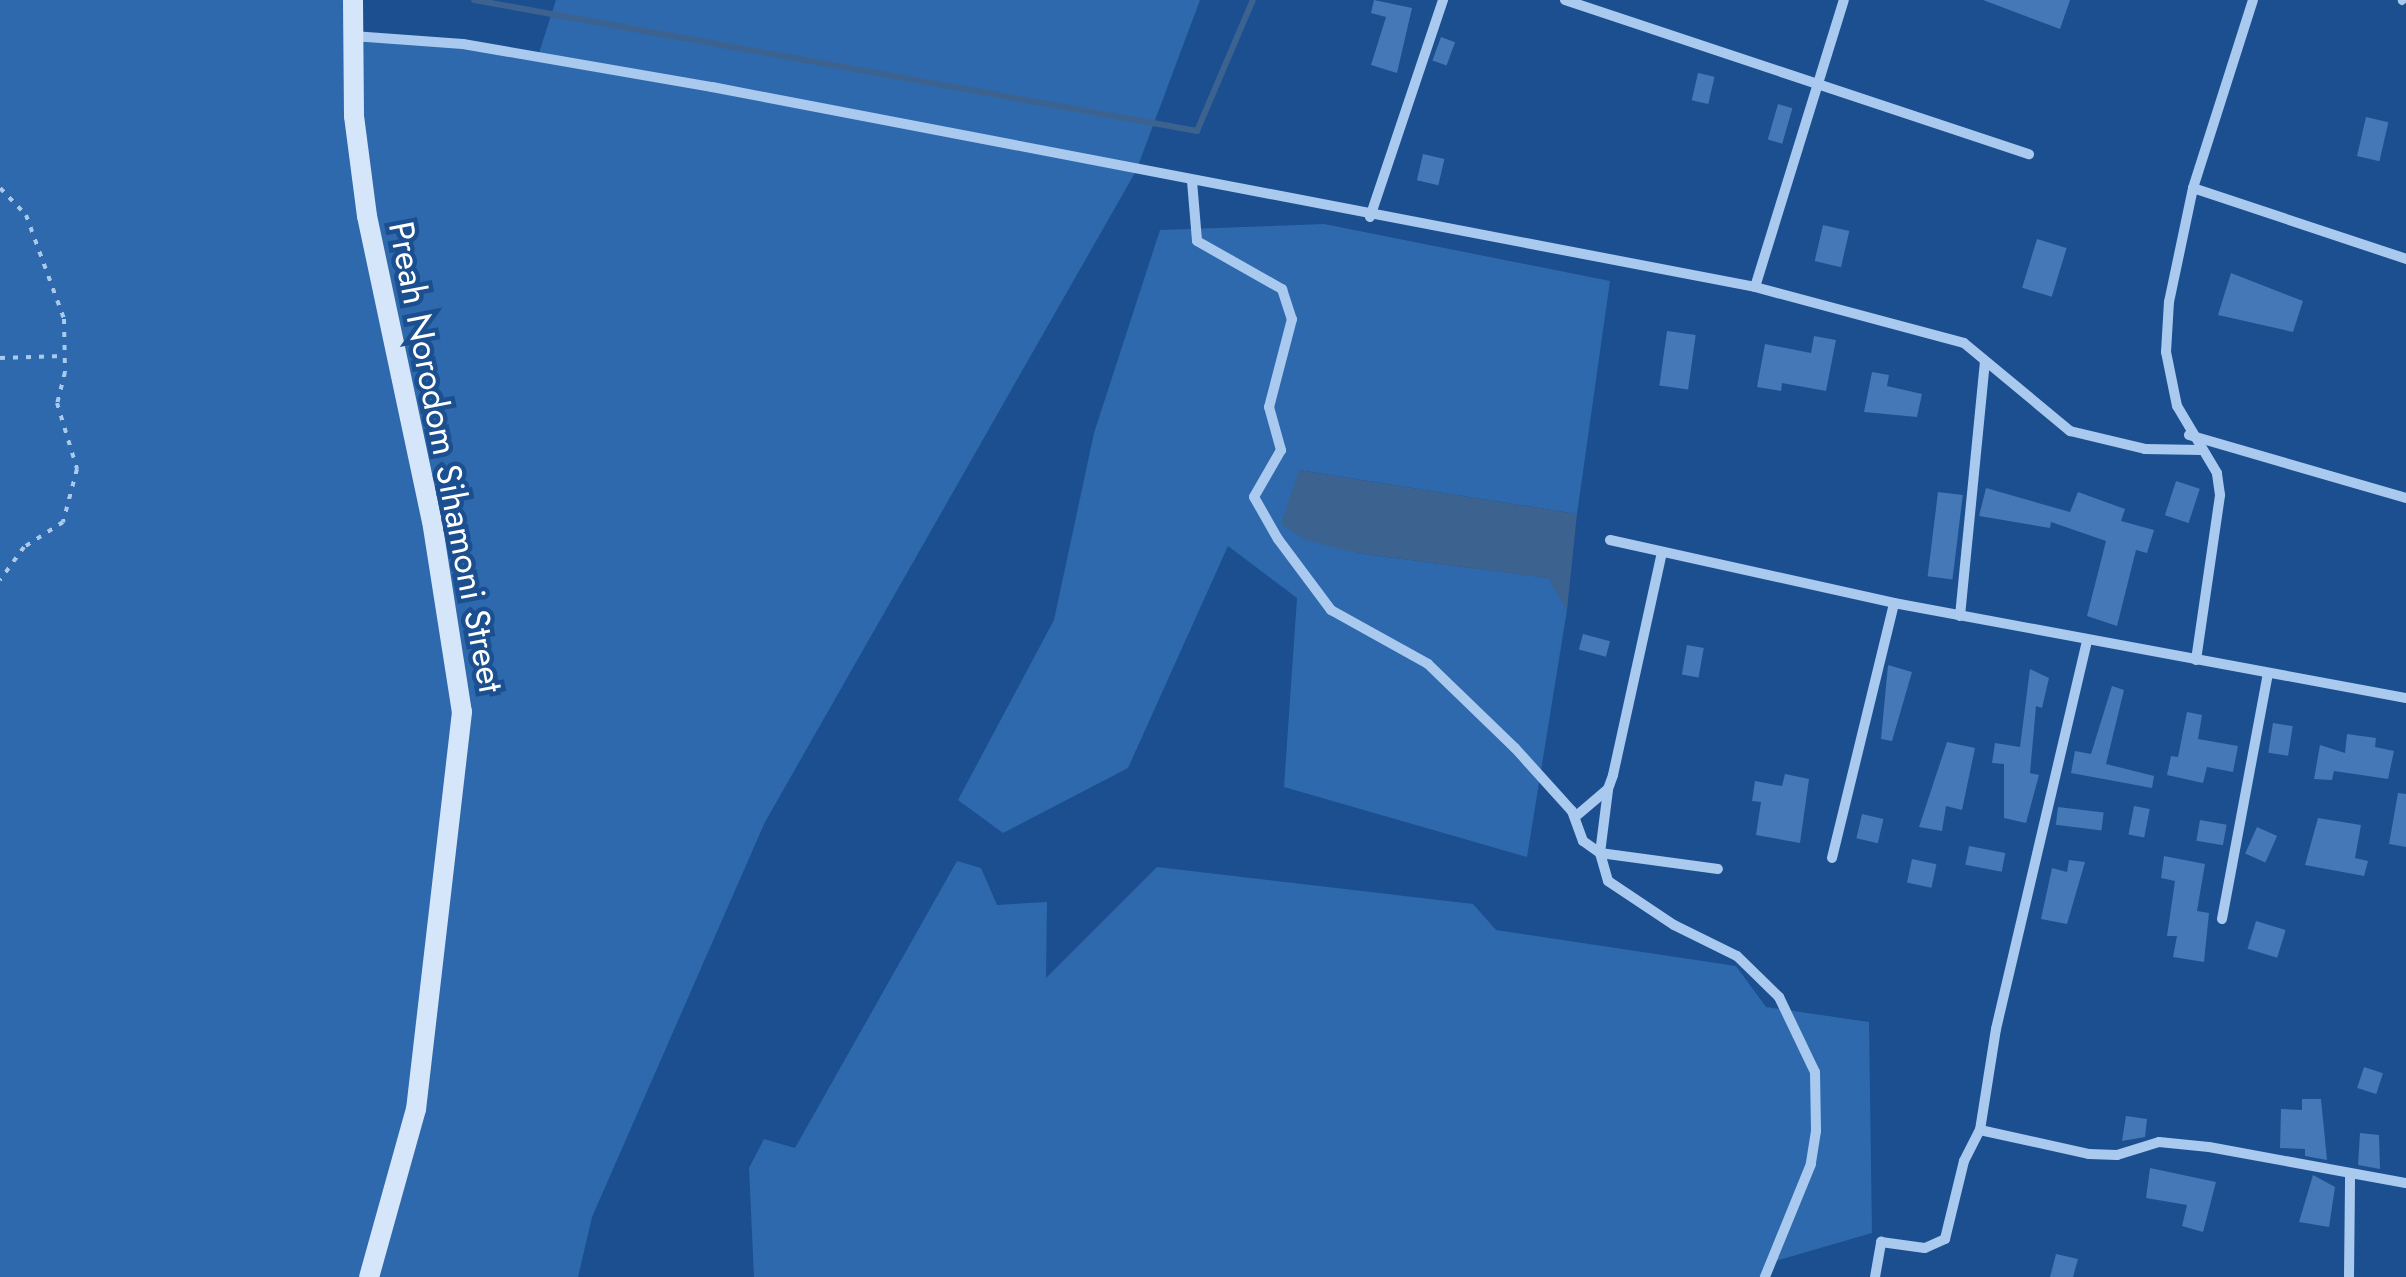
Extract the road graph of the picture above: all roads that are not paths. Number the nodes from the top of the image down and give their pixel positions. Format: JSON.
{"nodes":[{"id":1,"x":353,"y":0,"type":"edge"},
{"id":2,"x":1443,"y":0,"type":"edge"},
{"id":3,"x":1564,"y":0,"type":"edge"},
{"id":4,"x":1844,"y":0,"type":"edge"},
{"id":5,"x":2253,"y":0,"type":"edge"},
{"id":6,"x":352,"y":36,"type":"junction"},
{"id":7,"x":1818,"y":85,"type":"junction"},
{"id":8,"x":2029,"y":154,"type":"dead end"},
{"id":9,"x":1192,"y":181,"type":"junction"},
{"id":10,"x":2192,"y":188,"type":"junction"},
{"id":11,"x":1370,"y":217,"type":"junction"},
{"id":12,"x":2406,"y":259,"type":"edge"},
{"id":13,"x":1755,"y":287,"type":"junction"},
{"id":14,"x":1985,"y":362,"type":"junction"},
{"id":15,"x":2188,"y":434,"type":"junction"},
{"id":16,"x":2200,"y":450,"type":"junction"},
{"id":17,"x":2406,"y":498,"type":"edge"},
{"id":18,"x":1610,"y":540,"type":"dead end"},
{"id":19,"x":1662,"y":552,"type":"junction"},
{"id":20,"x":1894,"y":603,"type":"junction"},
{"id":21,"x":1960,"y":616,"type":"junction"},
{"id":22,"x":2088,"y":640,"type":"junction"},
{"id":23,"x":2196,"y":660,"type":"junction"},
{"id":24,"x":2268,"y":674,"type":"junction"},
{"id":25,"x":2406,"y":698,"type":"edge"},
{"id":26,"x":1608,"y":789,"type":"junction"},
{"id":27,"x":1575,"y":817,"type":"junction"},
{"id":28,"x":1600,"y":852,"type":"junction"},
{"id":29,"x":1832,"y":858,"type":"dead end"},
{"id":30,"x":1718,"y":868,"type":"dead end"},
{"id":31,"x":2222,"y":920,"type":"dead end"},
{"id":32,"x":1980,"y":1130,"type":"junction"},
{"id":33,"x":2350,"y":1174,"type":"junction"},
{"id":34,"x":2406,"y":1183,"type":"edge"},
{"id":35,"x":369,"y":1277,"type":"edge"},
{"id":36,"x":1765,"y":1277,"type":"edge"},
{"id":37,"x":1875,"y":1277,"type":"edge"},
{"id":38,"x":2349,"y":1277,"type":"edge"}],
"edges":[{"from":1,"to":6,"type":"main road","name":"Preah Norodom Sihamoni Street"},
{"from":2,"to":11,"type":"street"},
{"from":3,"to":7,"type":"street"},
{"from":4,"to":7,"type":"street"},
{"from":5,"to":10,"type":"street"},
{"from":6,"to":9,"type":"street"},
{"from":6,"to":35,"type":"main road","name":"Preah Norodom Sihamoni Street"},
{"from":7,"to":8,"type":"street"},
{"from":7,"to":13,"type":"street"},
{"from":9,"to":11,"type":"street"},
{"from":9,"to":27,"type":"street"},
{"from":10,"to":12,"type":"street"},
{"from":10,"to":15,"type":"street"},
{"from":11,"to":13,"type":"street"},
{"from":13,"to":14,"type":"street"},
{"from":14,"to":16,"type":"street"},
{"from":14,"to":21,"type":"street"},
{"from":15,"to":16,"type":"street"},
{"from":15,"to":17,"type":"street"},
{"from":16,"to":23,"type":"street"},
{"from":18,"to":19,"type":"street"},
{"from":19,"to":20,"type":"street"},
{"from":19,"to":26,"type":"street"},
{"from":20,"to":21,"type":"street"},
{"from":20,"to":29,"type":"street"},
{"from":21,"to":22,"type":"street"},
{"from":22,"to":23,"type":"street"},
{"from":22,"to":32,"type":"street"},
{"from":23,"to":24,"type":"street"},
{"from":24,"to":25,"type":"street"},
{"from":24,"to":31,"type":"street"},
{"from":26,"to":27,"type":"street"},
{"from":26,"to":28,"type":"street"},
{"from":27,"to":28,"type":"street"},
{"from":28,"to":30,"type":"street"},
{"from":28,"to":36,"type":"street"},
{"from":32,"to":33,"type":"street"},
{"from":32,"to":37,"type":"street"},
{"from":33,"to":34,"type":"street"},
{"from":33,"to":38,"type":"street"}]}
